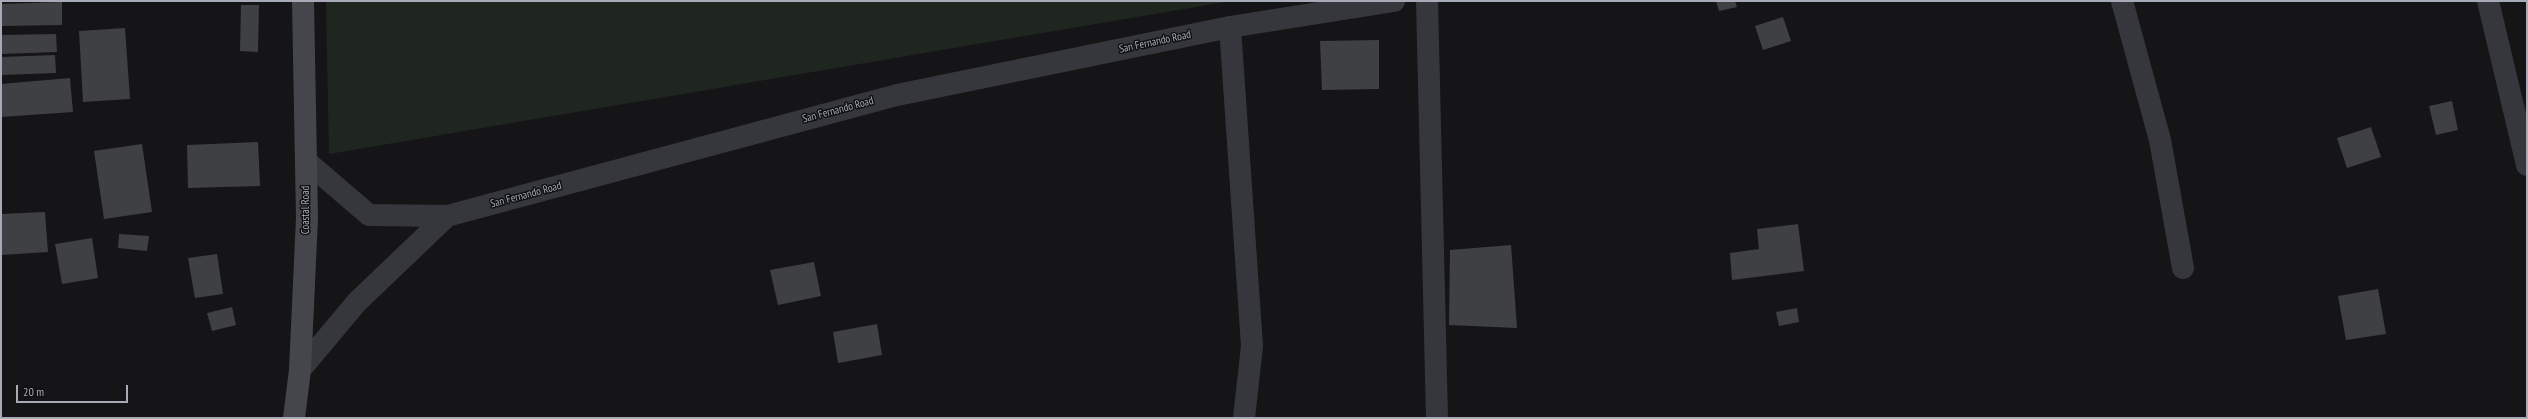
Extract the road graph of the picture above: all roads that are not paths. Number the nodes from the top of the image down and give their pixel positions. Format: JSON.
{"nodes":[{"id":1,"x":303,"y":1,"type":"edge"},
{"id":2,"x":1394,"y":1,"type":"edge"},
{"id":3,"x":1427,"y":1,"type":"edge"},
{"id":4,"x":2122,"y":1,"type":"edge"},
{"id":5,"x":2488,"y":1,"type":"edge"},
{"id":6,"x":1230,"y":27,"type":"junction"},
{"id":7,"x":306,"y":161,"type":"junction"},
{"id":8,"x":2527,"y":165,"type":"edge"},
{"id":9,"x":447,"y":216,"type":"junction"},
{"id":10,"x":2183,"y":268,"type":"dead end"},
{"id":11,"x":300,"y":370,"type":"junction"},
{"id":12,"x":294,"y":418,"type":"edge"},
{"id":13,"x":1244,"y":418,"type":"edge"},
{"id":14,"x":1436,"y":418,"type":"edge"}],
"edges":[{"from":1,"to":7,"type":"street","name":"Coastal Road"},
{"from":2,"to":6,"type":"street","name":"San Fernando Road"},
{"from":3,"to":14,"type":"street"},
{"from":4,"to":10,"type":"street"},
{"from":5,"to":8,"type":"street"},
{"from":6,"to":9,"type":"street","name":"San Fernando Road"},
{"from":6,"to":13,"type":"street"},
{"from":7,"to":9,"type":"street","name":"San Fernando Road"},
{"from":7,"to":11,"type":"street","name":"Coastal Road"},
{"from":9,"to":11,"type":"street"},
{"from":11,"to":12,"type":"street","name":"Coastal Road"}]}
